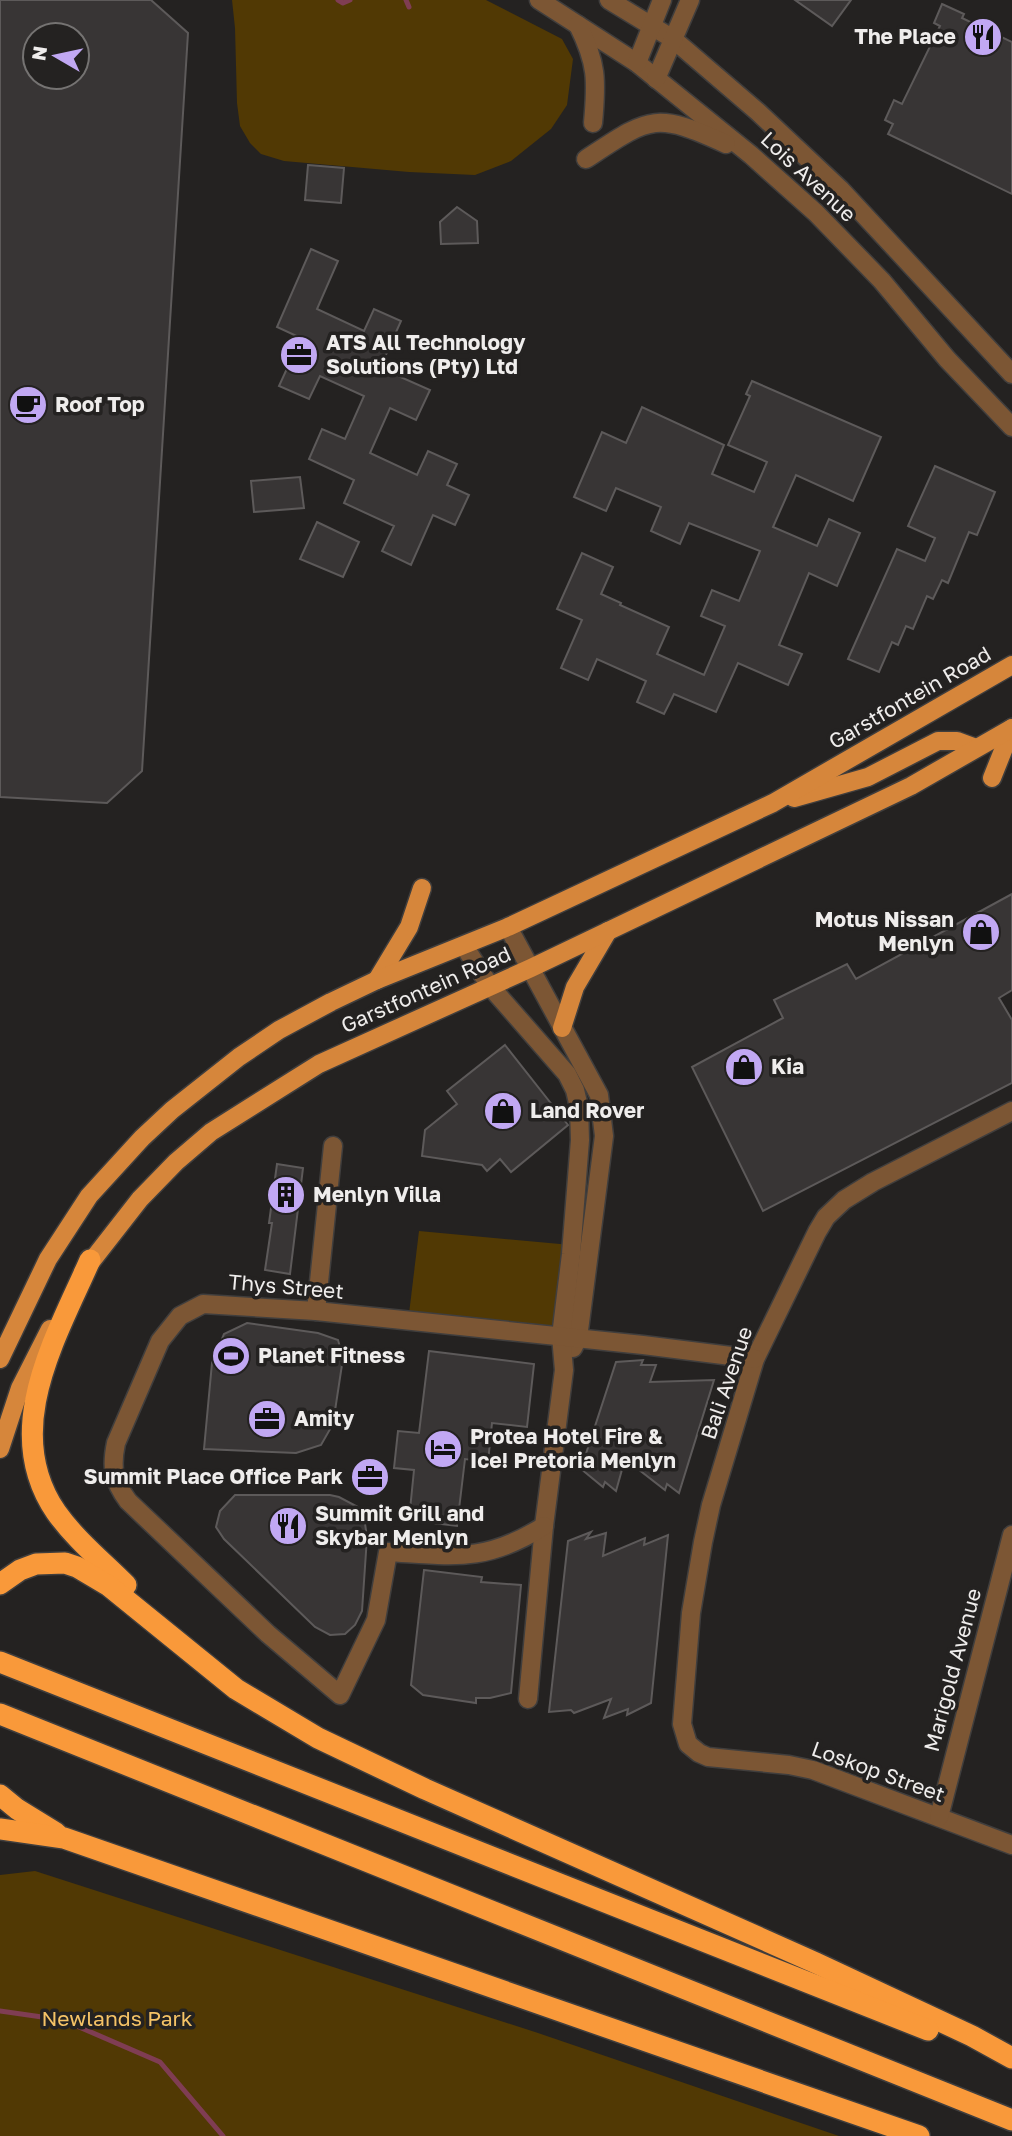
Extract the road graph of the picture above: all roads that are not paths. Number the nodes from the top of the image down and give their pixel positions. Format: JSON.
{"nodes":[{"id":1,"x":539,"y":0,"type":"edge"},
{"id":2,"x":609,"y":0,"type":"edge"},
{"id":3,"x":662,"y":0,"type":"edge"},
{"id":4,"x":690,"y":0,"type":"edge"},
{"id":5,"x":578,"y":24,"type":"junction"},
{"id":6,"x":653,"y":27,"type":"junction"},
{"id":7,"x":673,"y":39,"type":"junction"},
{"id":8,"x":637,"y":63,"type":"junction"},
{"id":9,"x":656,"y":79,"type":"junction"},
{"id":10,"x":593,"y":122,"type":"dead end"},
{"id":11,"x":751,"y":155,"type":"junction"},
{"id":12,"x":586,"y":159,"type":"dead end"},
{"id":13,"x":1012,"y":374,"type":"edge"},
{"id":14,"x":1012,"y":427,"type":"edge"},
{"id":15,"x":1012,"y":665,"type":"edge"},
{"id":16,"x":1012,"y":728,"type":"edge"},
{"id":17,"x":976,"y":748,"type":"junction"},
{"id":18,"x":992,"y":778,"type":"dead end"},
{"id":19,"x":773,"y":803,"type":"junction"},
{"id":20,"x":422,"y":888,"type":"dead end"},
{"id":21,"x":508,"y":927,"type":"junction"},
{"id":22,"x":608,"y":931,"type":"junction"},
{"id":23,"x":464,"y":946,"type":"junction"},
{"id":24,"x":531,"y":968,"type":"junction"},
{"id":25,"x":377,"y":980,"type":"junction"},
{"id":26,"x":490,"y":985,"type":"junction"},
{"id":27,"x":562,"y":1028,"type":"junction"},
{"id":28,"x":1012,"y":1111,"type":"edge"},
{"id":29,"x":332,"y":1146,"type":"dead end"},
{"id":30,"x":90,"y":1260,"type":"junction"},
{"id":31,"x":316,"y":1311,"type":"junction"},
{"id":32,"x":569,"y":1337,"type":"junction"},
{"id":33,"x":0,"y":1359,"type":"edge"},
{"id":34,"x":755,"y":1359,"type":"junction"},
{"id":35,"x":0,"y":1449,"type":"edge"},
{"id":36,"x":544,"y":1526,"type":"junction"},
{"id":37,"x":1012,"y":1535,"type":"edge"},
{"id":38,"x":0,"y":1584,"type":"edge"},
{"id":39,"x":194,"y":1654,"type":"junction"},
{"id":40,"x":0,"y":1662,"type":"edge"},
{"id":41,"x":528,"y":1699,"type":"dead end"},
{"id":42,"x":0,"y":1714,"type":"edge"},
{"id":43,"x":688,"y":1744,"type":"joint"},
{"id":44,"x":0,"y":1794,"type":"edge"},
{"id":45,"x":939,"y":1817,"type":"junction"},
{"id":46,"x":0,"y":1829,"type":"edge"},
{"id":47,"x":64,"y":1838,"type":"junction"},
{"id":48,"x":1012,"y":1844,"type":"edge"},
{"id":49,"x":1012,"y":2058,"type":"edge"},
{"id":50,"x":1012,"y":2063,"type":"edge"},
{"id":51,"x":1012,"y":2120,"type":"edge"},
{"id":52,"x":919,"y":2136,"type":"edge"}],
"edges":[{"from":1,"to":5,"type":"street","name":"Lois Avenue"},
{"from":2,"to":6,"type":"street","name":"Lois Avenue"},
{"from":3,"to":6,"type":"street"},
{"from":4,"to":7,"type":"street"},
{"from":5,"to":8,"type":"street","name":"Lois Avenue"},
{"from":5,"to":10,"type":"street"},
{"from":6,"to":7,"type":"street","name":"Lois Avenue"},
{"from":6,"to":8,"type":"street"},
{"from":7,"to":9,"type":"street"},
{"from":7,"to":13,"type":"street","name":"Lois Avenue"},
{"from":8,"to":9,"type":"street","name":"Lois Avenue"},
{"from":9,"to":11,"type":"street","name":"Lois Avenue"},
{"from":11,"to":12,"type":"street"},
{"from":11,"to":14,"type":"street","name":"Lois Avenue"},
{"from":15,"to":19,"type":"main road","name":"Garstfontein Road"},
{"from":16,"to":17,"type":"main road","name":"Garstfontein Road"},
{"from":16,"to":18,"type":"main road"},
{"from":17,"to":19,"type":"main road"},
{"from":17,"to":22,"type":"main road","name":"Garstfontein Road"},
{"from":19,"to":21,"type":"main road","name":"Garstfontein Road"},
{"from":20,"to":25,"type":"main road"},
{"from":21,"to":23,"type":"main road","name":"Garstfontein Road"},
{"from":21,"to":24,"type":"street"},
{"from":22,"to":24,"type":"main road","name":"Garstfontein Road"},
{"from":22,"to":27,"type":"main road"},
{"from":23,"to":25,"type":"main road","name":"Garstfontein Road"},
{"from":23,"to":26,"type":"street"},
{"from":24,"to":26,"type":"main road","name":"Garstfontein Road"},
{"from":24,"to":27,"type":"street"},
{"from":25,"to":33,"type":"main road","name":"Garstfontein Road"},
{"from":26,"to":30,"type":"main road","name":"Garstfontein Road"},
{"from":26,"to":32,"type":"street"},
{"from":27,"to":32,"type":"street"},
{"from":28,"to":34,"type":"street","name":"Bali Avenue"},
{"from":29,"to":31,"type":"street"},
{"from":30,"to":35,"type":"main road","name":"Garstfontein Road"},
{"from":30,"to":39,"type":"highway"},
{"from":31,"to":32,"type":"street","name":"Thys Street"},
{"from":31,"to":36,"type":"street","name":"Thys Street"},
{"from":32,"to":34,"type":"street","name":"Thys Street"},
{"from":32,"to":36,"type":"street"},
{"from":34,"to":43,"type":"street","name":"Bali Avenue"},
{"from":36,"to":41,"type":"street"},
{"from":37,"to":45,"type":"street","name":"Marigold Avenue"},
{"from":38,"to":39,"type":"highway"},
{"from":39,"to":49,"type":"highway"},
{"from":40,"to":50,"type":"highway"},
{"from":42,"to":51,"type":"highway"},
{"from":43,"to":45,"type":"street","name":"Loskop Street"},
{"from":44,"to":47,"type":"highway"},
{"from":45,"to":48,"type":"street","name":"Loskop Street"},
{"from":46,"to":47,"type":"highway"},
{"from":47,"to":52,"type":"highway"}]}
